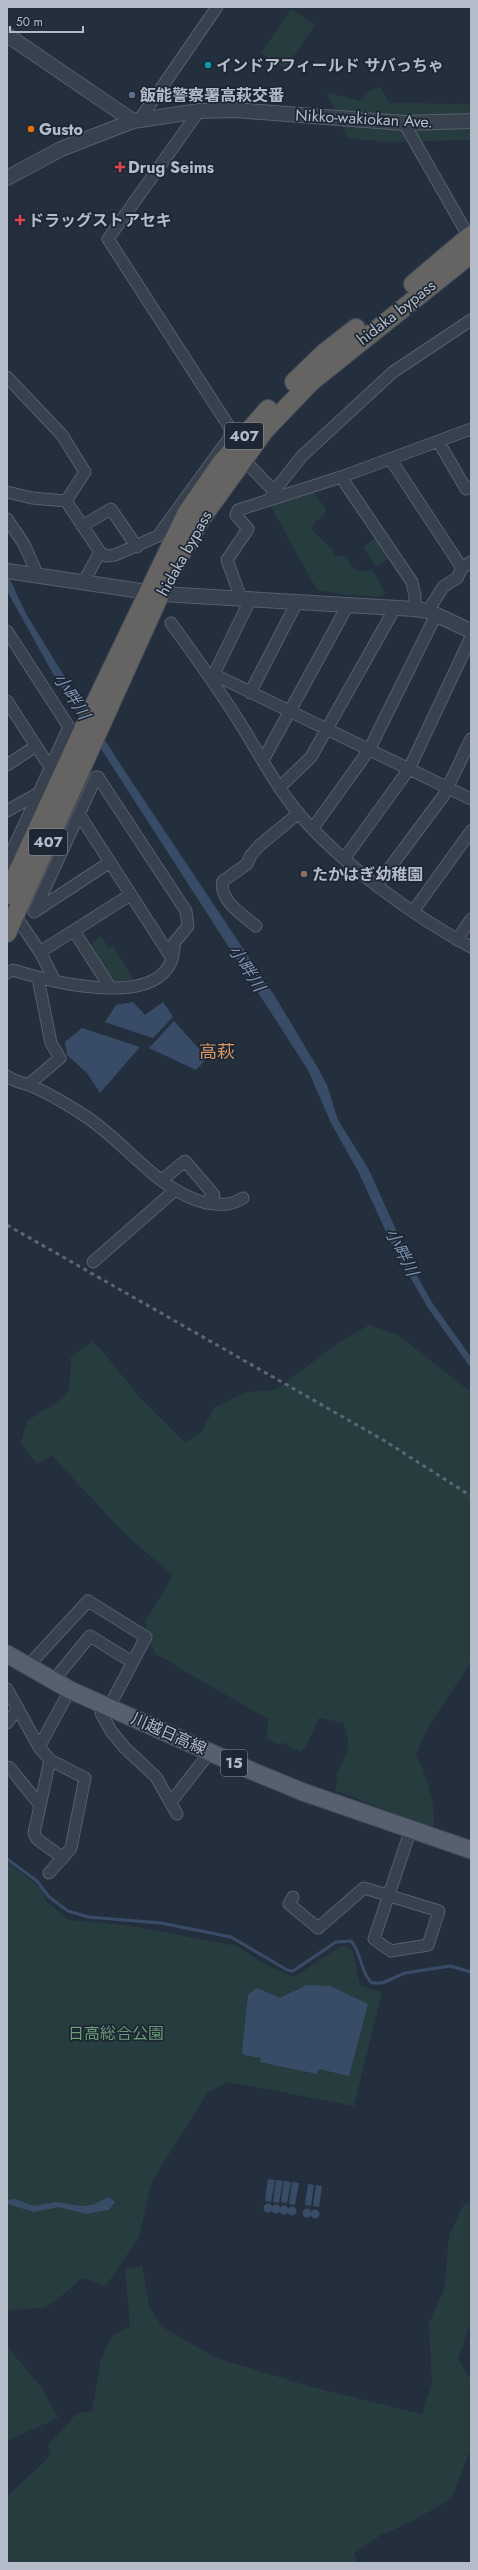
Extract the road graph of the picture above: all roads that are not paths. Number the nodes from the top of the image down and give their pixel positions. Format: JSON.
{"nodes":[{"id":1,"x":217,"y":7,"type":"edge"},
{"id":2,"x":7,"y":35,"type":"edge"},
{"id":3,"x":199,"y":111,"type":"junction"},
{"id":4,"x":137,"y":120,"type":"junction"},
{"id":5,"x":471,"y":121,"type":"edge"},
{"id":6,"x":404,"y":123,"type":"junction"},
{"id":7,"x":7,"y":178,"type":"edge"},
{"id":8,"x":470,"y":242,"type":"edge"},
{"id":9,"x":471,"y":320,"type":"edge"},
{"id":10,"x":7,"y":376,"type":"edge"},
{"id":11,"x":471,"y":429,"type":"edge"},
{"id":12,"x":438,"y":441,"type":"junction"},
{"id":13,"x":243,"y":459,"type":"junction"},
{"id":14,"x":391,"y":460,"type":"junction"},
{"id":15,"x":341,"y":477,"type":"junction"},
{"id":16,"x":471,"y":487,"type":"edge"},
{"id":17,"x":7,"y":492,"type":"edge"},
{"id":18,"x":271,"y":496,"type":"junction"},
{"id":19,"x":66,"y":501,"type":"junction"},
{"id":20,"x":7,"y":519,"type":"edge"},
{"id":21,"x":82,"y":526,"type":"junction"},
{"id":22,"x":137,"y":547,"type":"junction"},
{"id":23,"x":100,"y":552,"type":"junction"},
{"id":24,"x":466,"y":565,"type":"edge"},
{"id":25,"x":7,"y":571,"type":"edge"},
{"id":26,"x":38,"y":576,"type":"junction"},
{"id":27,"x":83,"y":583,"type":"junction"},
{"id":28,"x":155,"y":592,"type":"junction"},
{"id":29,"x":246,"y":598,"type":"junction"},
{"id":30,"x":297,"y":602,"type":"junction"},
{"id":31,"x":348,"y":605,"type":"junction"},
{"id":32,"x":395,"y":608,"type":"junction"},
{"id":33,"x":426,"y":612,"type":"junction"},
{"id":34,"x":171,"y":623,"type":"dead end"},
{"id":35,"x":7,"y":631,"type":"edge"},
{"id":36,"x":471,"y":632,"type":"edge"},
{"id":37,"x":471,"y":637,"type":"edge"},
{"id":38,"x":212,"y":676,"type":"junction"},
{"id":39,"x":250,"y":693,"type":"junction"},
{"id":40,"x":7,"y":701,"type":"edge"},
{"id":41,"x":290,"y":712,"type":"junction"},
{"id":42,"x":11,"y":717,"type":"edge"},
{"id":43,"x":328,"y":730,"type":"junction"},
{"id":44,"x":471,"y":739,"type":"edge"},
{"id":45,"x":36,"y":746,"type":"junction"},
{"id":46,"x":369,"y":750,"type":"junction"},
{"id":47,"x":263,"y":760,"type":"junction"},
{"id":48,"x":7,"y":765,"type":"edge"},
{"id":49,"x":50,"y":767,"type":"junction"},
{"id":50,"x":408,"y":769,"type":"junction"},
{"id":51,"x":280,"y":787,"type":"junction"},
{"id":52,"x":448,"y":787,"type":"junction"},
{"id":53,"x":37,"y":794,"type":"junction"},
{"id":54,"x":471,"y":799,"type":"edge"},
{"id":55,"x":7,"y":811,"type":"edge"},
{"id":56,"x":299,"y":813,"type":"junction"},
{"id":57,"x":79,"y":814,"type":"junction"},
{"id":58,"x":313,"y":828,"type":"junction"},
{"id":59,"x":471,"y":831,"type":"edge"},
{"id":60,"x":344,"y":859,"type":"junction"},
{"id":61,"x":7,"y":862,"type":"edge"},
{"id":62,"x":110,"y":862,"type":"junction"},
{"id":63,"x":377,"y":885,"type":"junction"},
{"id":64,"x":7,"y":895,"type":"edge"},
{"id":65,"x":130,"y":895,"type":"junction"},
{"id":66,"x":11,"y":910,"type":"edge"},
{"id":67,"x":414,"y":910,"type":"junction"},
{"id":68,"x":471,"y":919,"type":"edge"},
{"id":69,"x":256,"y":926,"type":"dead end"},
{"id":70,"x":74,"y":931,"type":"junction"},
{"id":71,"x":7,"y":933,"type":"edge"},
{"id":72,"x":457,"y":940,"type":"junction"},
{"id":73,"x":471,"y":947,"type":"edge"},
{"id":74,"x":40,"y":952,"type":"junction"},
{"id":75,"x":171,"y":957,"type":"junction"},
{"id":76,"x":7,"y":973,"type":"edge"},
{"id":77,"x":38,"y":978,"type":"junction"},
{"id":78,"x":55,"y":981,"type":"junction"},
{"id":79,"x":110,"y":988,"type":"junction"},
{"id":80,"x":7,"y":1076,"type":"edge"},
{"id":81,"x":28,"y":1085,"type":"junction"},
{"id":82,"x":162,"y":1180,"type":"junction"},
{"id":83,"x":175,"y":1190,"type":"junction"},
{"id":84,"x":243,"y":1198,"type":"dead end"},
{"id":85,"x":206,"y":1203,"type":"junction"},
{"id":86,"x":93,"y":1262,"type":"dead end"},
{"id":87,"x":7,"y":1654,"type":"edge"},
{"id":88,"x":132,"y":1662,"type":"junction"},
{"id":89,"x":26,"y":1667,"type":"junction"},
{"id":90,"x":52,"y":1681,"type":"junction"},
{"id":91,"x":7,"y":1689,"type":"edge"},
{"id":92,"x":70,"y":1690,"type":"junction"},
{"id":93,"x":105,"y":1705,"type":"junction"},
{"id":94,"x":18,"y":1708,"type":"junction"},
{"id":95,"x":7,"y":1723,"type":"edge"},
{"id":96,"x":39,"y":1747,"type":"junction"},
{"id":97,"x":210,"y":1752,"type":"junction"},
{"id":98,"x":50,"y":1760,"type":"junction"},
{"id":99,"x":7,"y":1767,"type":"edge"},
{"id":100,"x":171,"y":1802,"type":"junction"},
{"id":101,"x":40,"y":1805,"type":"junction"},
{"id":102,"x":177,"y":1814,"type":"dead end"},
{"id":103,"x":411,"y":1828,"type":"junction"},
{"id":104,"x":471,"y":1850,"type":"edge"},
{"id":105,"x":63,"y":1858,"type":"junction"},
{"id":106,"x":49,"y":1873,"type":"dead end"},
{"id":107,"x":388,"y":1895,"type":"junction"},
{"id":108,"x":293,"y":1897,"type":"dead end"}],
"edges":[{"from":1,"to":4,"type":"street"},
{"from":2,"to":4,"type":"street"},
{"from":3,"to":4,"type":"street","name":"Nikko-wakiokan Ave."},
{"from":3,"to":6,"type":"street","name":"Nikko-wakiokan Ave."},
{"from":3,"to":22,"type":"street"},
{"from":4,"to":7,"type":"street","name":"Nikko-wakiokan Ave."},
{"from":5,"to":6,"type":"street","name":"Nikko-wakiokan Ave."},
{"from":6,"to":8,"type":"street"},
{"from":8,"to":13,"type":"highway","name":"hidaka bypass","number":"407"},
{"from":8,"to":28,"type":"highway","name":"hidaka bypass","number":"407"},
{"from":9,"to":18,"type":"street"},
{"from":10,"to":19,"type":"street"},
{"from":11,"to":12,"type":"street"},
{"from":12,"to":14,"type":"street"},
{"from":12,"to":16,"type":"street"},
{"from":13,"to":18,"type":"street"},
{"from":13,"to":28,"type":"highway","name":"hidaka bypass","number":"407"},
{"from":14,"to":15,"type":"street"},
{"from":14,"to":24,"type":"street"},
{"from":15,"to":18,"type":"street"},
{"from":15,"to":33,"type":"street"},
{"from":17,"to":19,"type":"street"},
{"from":18,"to":29,"type":"street"},
{"from":19,"to":21,"type":"street"},
{"from":20,"to":26,"type":"street"},
{"from":21,"to":22,"type":"street"},
{"from":21,"to":23,"type":"street"},
{"from":22,"to":23,"type":"street"},
{"from":23,"to":27,"type":"street"},
{"from":24,"to":33,"type":"street"},
{"from":25,"to":26,"type":"street"},
{"from":26,"to":27,"type":"street"},
{"from":27,"to":28,"type":"street"},
{"from":28,"to":29,"type":"street"},
{"from":28,"to":64,"type":"highway","name":"hidaka bypass","number":"407"},
{"from":28,"to":66,"type":"highway","name":"hidaka bypass","number":"407"},
{"from":29,"to":30,"type":"street"},
{"from":29,"to":38,"type":"street"},
{"from":30,"to":31,"type":"street"},
{"from":30,"to":39,"type":"street"},
{"from":31,"to":32,"type":"street"},
{"from":31,"to":41,"type":"street"},
{"from":32,"to":33,"type":"street"},
{"from":32,"to":43,"type":"street"},
{"from":33,"to":36,"type":"street"},
{"from":33,"to":46,"type":"street"},
{"from":34,"to":38,"type":"street"},
{"from":35,"to":49,"type":"street"},
{"from":37,"to":50,"type":"street"},
{"from":38,"to":39,"type":"street"},
{"from":38,"to":47,"type":"street"},
{"from":39,"to":41,"type":"street"},
{"from":40,"to":42,"type":"street"},
{"from":41,"to":43,"type":"street"},
{"from":41,"to":47,"type":"street"},
{"from":42,"to":45,"type":"street"},
{"from":43,"to":46,"type":"street"},
{"from":43,"to":51,"type":"street"},
{"from":44,"to":52,"type":"street"},
{"from":45,"to":48,"type":"street"},
{"from":45,"to":49,"type":"street"},
{"from":46,"to":50,"type":"street"},
{"from":46,"to":58,"type":"street"},
{"from":47,"to":51,"type":"street"},
{"from":49,"to":53,"type":"street"},
{"from":50,"to":52,"type":"street"},
{"from":50,"to":60,"type":"street"},
{"from":51,"to":56,"type":"street"},
{"from":52,"to":54,"type":"street"},
{"from":52,"to":63,"type":"street"},
{"from":53,"to":55,"type":"street"},
{"from":53,"to":61,"type":"street"},
{"from":56,"to":58,"type":"street"},
{"from":56,"to":69,"type":"street"},
{"from":57,"to":62,"type":"street"},
{"from":57,"to":62,"type":"street"},
{"from":57,"to":75,"type":"street"},
{"from":58,"to":60,"type":"street"},
{"from":59,"to":67,"type":"street"},
{"from":60,"to":63,"type":"street"},
{"from":62,"to":65,"type":"street"},
{"from":63,"to":67,"type":"street"},
{"from":65,"to":70,"type":"street"},
{"from":65,"to":75,"type":"street"},
{"from":66,"to":71,"type":"highway","name":"hidaka bypass","number":"407"},
{"from":66,"to":74,"type":"street"},
{"from":67,"to":72,"type":"street"},
{"from":68,"to":72,"type":"street"},
{"from":70,"to":74,"type":"street"},
{"from":70,"to":79,"type":"street"},
{"from":72,"to":73,"type":"street"},
{"from":74,"to":78,"type":"street"},
{"from":75,"to":79,"type":"street"},
{"from":76,"to":77,"type":"street"},
{"from":77,"to":78,"type":"street"},
{"from":77,"to":81,"type":"street"},
{"from":78,"to":79,"type":"street"},
{"from":80,"to":81,"type":"street"},
{"from":81,"to":82,"type":"street"},
{"from":82,"to":83,"type":"street"},
{"from":82,"to":85,"type":"street"},
{"from":83,"to":85,"type":"street"},
{"from":83,"to":86,"type":"street"},
{"from":84,"to":85,"type":"street"},
{"from":87,"to":89,"type":"main road","name":"川越日高線","number":"15"},
{"from":88,"to":89,"type":"street"},
{"from":88,"to":90,"type":"street"},
{"from":88,"to":93,"type":"street"},
{"from":89,"to":90,"type":"main road","name":"川越日高線","number":"15"},
{"from":90,"to":92,"type":"main road","name":"川越日高線","number":"15"},
{"from":91,"to":94,"type":"street"},
{"from":92,"to":93,"type":"main road","name":"川越日高線","number":"15"},
{"from":92,"to":96,"type":"street"},
{"from":93,"to":97,"type":"main road","name":"川越日高線","number":"15"},
{"from":93,"to":100,"type":"street"},
{"from":94,"to":95,"type":"street"},
{"from":94,"to":96,"type":"street"},
{"from":96,"to":98,"type":"street"},
{"from":97,"to":100,"type":"street"},
{"from":97,"to":103,"type":"main road","name":"川越日高線","number":"15"},
{"from":98,"to":101,"type":"street"},
{"from":98,"to":105,"type":"street"},
{"from":99,"to":101,"type":"street"},
{"from":100,"to":102,"type":"street"},
{"from":101,"to":105,"type":"street"},
{"from":103,"to":104,"type":"main road","name":"川越日高線","number":"15"},
{"from":103,"to":107,"type":"street"},
{"from":105,"to":106,"type":"street"},
{"from":107,"to":107,"type":"street"},
{"from":107,"to":108,"type":"street"}]}
